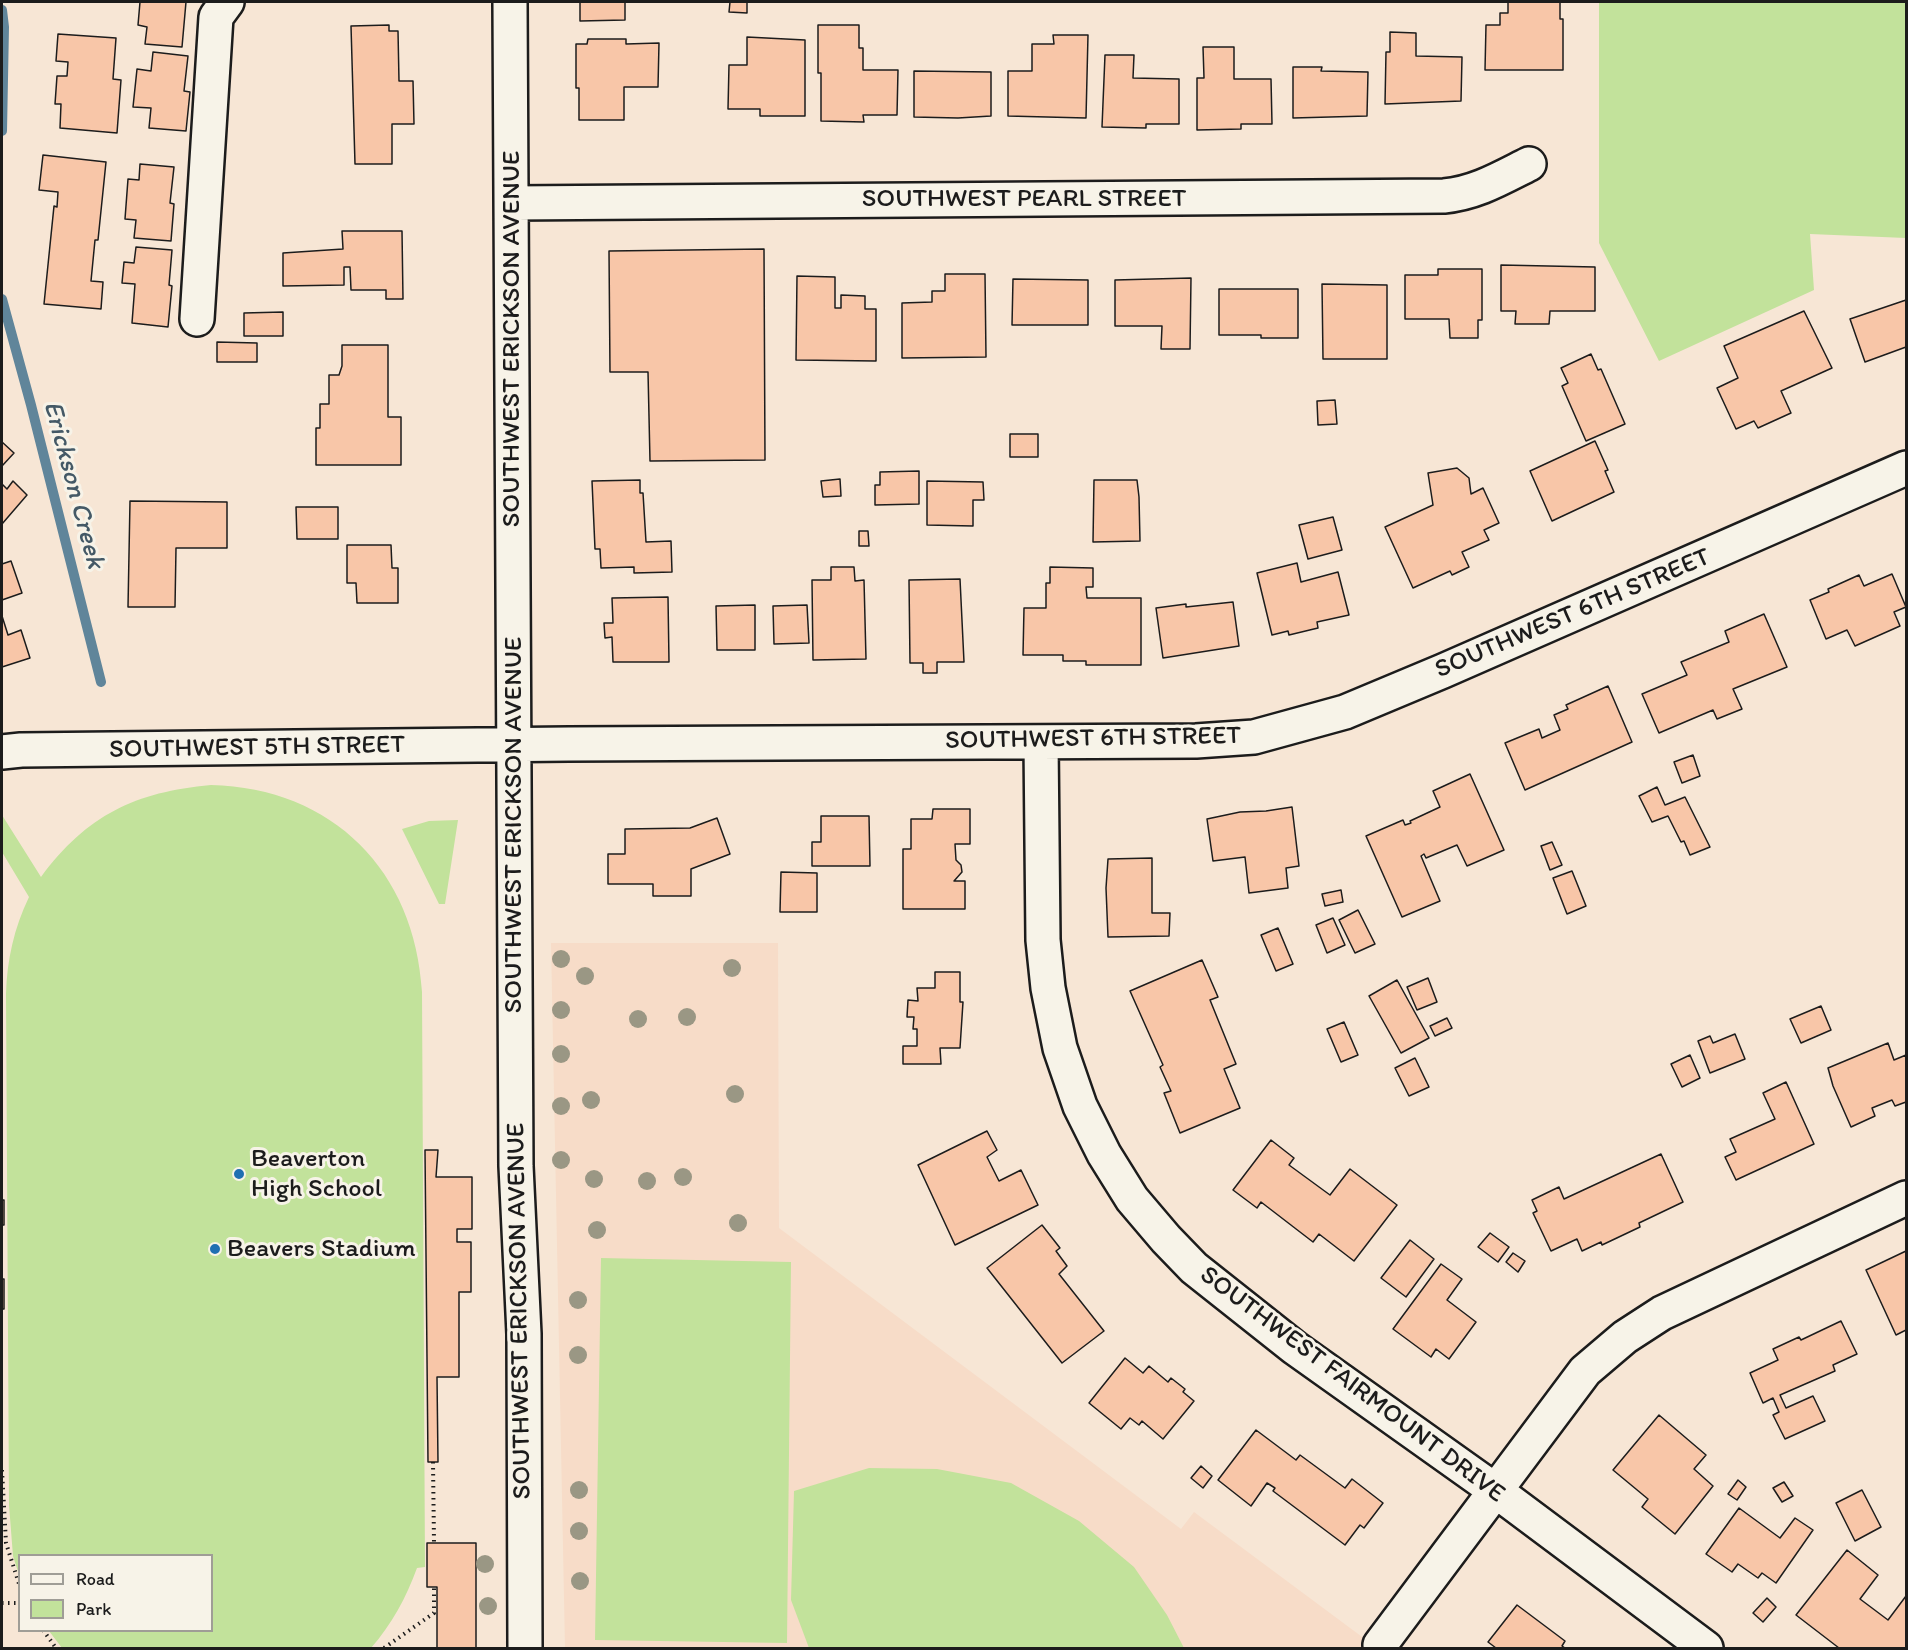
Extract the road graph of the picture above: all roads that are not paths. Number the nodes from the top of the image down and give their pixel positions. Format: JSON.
{"nodes":[{"id":1,"x":226,"y":2,"type":"edge"},
{"id":2,"x":510,"y":2,"type":"edge"},
{"id":3,"x":1529,"y":164,"type":"dead end"},
{"id":4,"x":512,"y":203,"type":"junction"},
{"id":5,"x":197,"y":319,"type":"dead end"},
{"id":6,"x":1906,"y":468,"type":"edge"},
{"id":7,"x":1041,"y":742,"type":"junction"},
{"id":8,"x":513,"y":745,"type":"junction"},
{"id":9,"x":2,"y":752,"type":"edge"},
{"id":10,"x":1906,"y":1198,"type":"edge"},
{"id":11,"x":1496,"y":1491,"type":"junction"},
{"id":12,"x":1380,"y":1645,"type":"dead end"},
{"id":13,"x":525,"y":1648,"type":"edge"},
{"id":14,"x":1706,"y":1648,"type":"edge"}],
"edges":[{"from":1,"to":5,"type":"street"},
{"from":2,"to":4,"type":"street","name":"SOUTHWEST ERICKSON AVENUE"},
{"from":3,"to":4,"type":"street","name":"SOUTHWEST PEARL STREET"},
{"from":4,"to":8,"type":"street","name":"SOUTHWEST ERICKSON AVENUE"},
{"from":6,"to":7,"type":"street","name":"SOUTHWEST 6TH STREET"},
{"from":7,"to":8,"type":"street","name":"SOUTHWEST 6TH STREET"},
{"from":7,"to":11,"type":"street","name":"SOUTHWEST FAIRMOUNT DRIVE"},
{"from":8,"to":9,"type":"street","name":"SOUTHWEST 5TH STREET"},
{"from":8,"to":13,"type":"street","name":"SOUTHWEST ERICKSON AVENUE"},
{"from":10,"to":11,"type":"street"},
{"from":11,"to":12,"type":"street"},
{"from":11,"to":14,"type":"street","name":"SOUTHWEST FAIRMOUNT DRIVE"}]}
